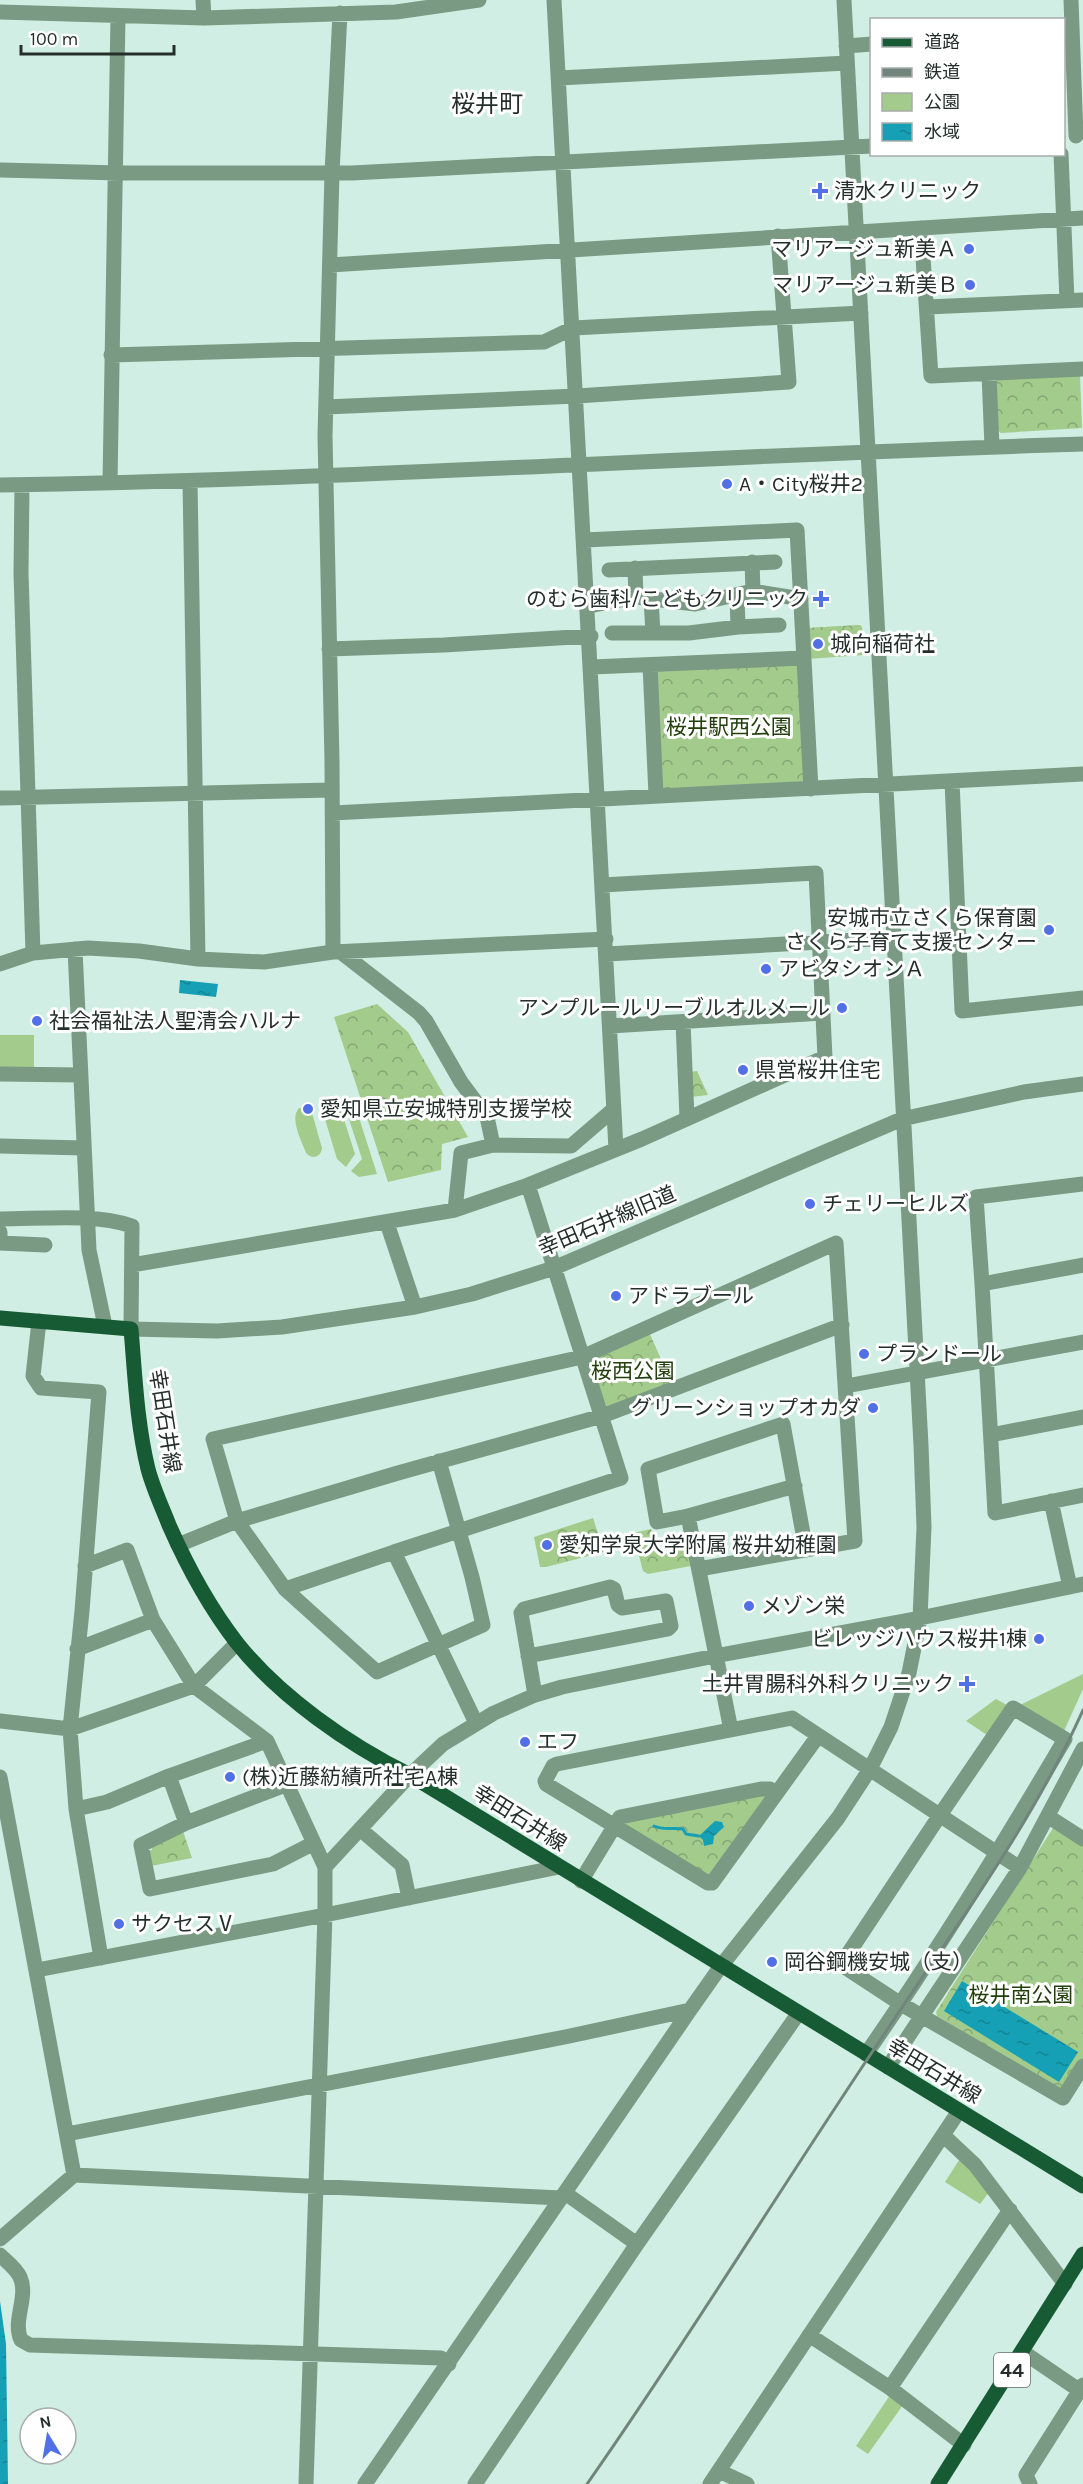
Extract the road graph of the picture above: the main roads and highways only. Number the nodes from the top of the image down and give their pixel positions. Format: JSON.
{"nodes":[{"id":1,"x":0,"y":1318,"type":"edge"},
{"id":2,"x":1083,"y":2186,"type":"edge"},
{"id":3,"x":1083,"y":2254,"type":"edge"},
{"id":4,"x":938,"y":2484,"type":"edge"}],
"edges":[{"from":1,"to":2,"type":"main road","name":"幸田石井線"},
{"from":3,"to":4,"type":"main road","number":"44"}]}
